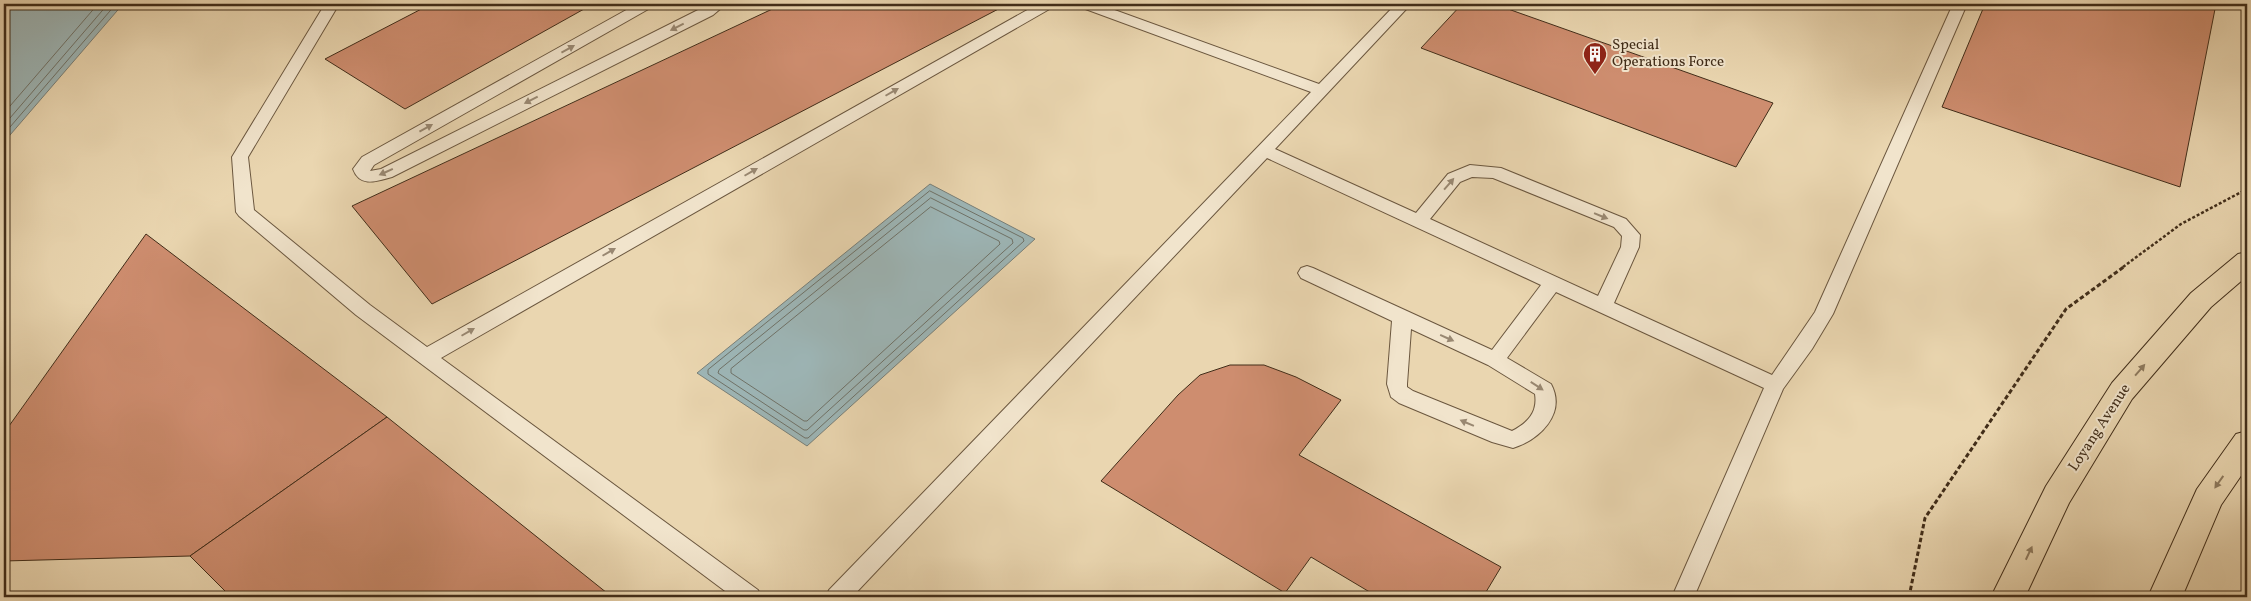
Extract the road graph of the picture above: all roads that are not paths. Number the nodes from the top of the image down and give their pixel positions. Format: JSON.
{"nodes":[{"id":1,"x":332,"y":4,"type":"edge"},
{"id":2,"x":647,"y":4,"type":"edge"},
{"id":3,"x":719,"y":4,"type":"edge"},
{"id":4,"x":1048,"y":4,"type":"edge"},
{"id":5,"x":1085,"y":4,"type":"edge"},
{"id":6,"x":1404,"y":4,"type":"edge"},
{"id":7,"x":1960,"y":4,"type":"edge"},
{"id":8,"x":1321,"y":90,"type":"junction"},
{"id":9,"x":1264,"y":150,"type":"junction"},
{"id":10,"x":1418,"y":222,"type":"junction"},
{"id":11,"x":2247,"y":261,"type":"edge"},
{"id":12,"x":1307,"y":273,"type":"dead end"},
{"id":13,"x":1553,"y":283,"type":"junction"},
{"id":14,"x":1603,"y":306,"type":"junction"},
{"id":15,"x":1402,"y":318,"type":"junction"},
{"id":16,"x":426,"y":356,"type":"junction"},
{"id":17,"x":1496,"y":360,"type":"junction"},
{"id":18,"x":1775,"y":385,"type":"junction"},
{"id":19,"x":2247,"y":443,"type":"edge"},
{"id":20,"x":750,"y":597,"type":"edge"},
{"id":21,"x":837,"y":597,"type":"edge"},
{"id":22,"x":1683,"y":597,"type":"edge"},
{"id":23,"x":2008,"y":597,"type":"edge"},
{"id":24,"x":2165,"y":597,"type":"edge"}],
"edges":[{"from":1,"to":16,"type":"lane"},
{"from":3,"to":2,"type":"lane","one_way":true},
{"from":16,"to":4,"type":"lane","one_way":true},
{"from":5,"to":8,"type":"lane"},
{"from":6,"to":8,"type":"lane"},
{"from":7,"to":18,"type":"lane"},
{"from":8,"to":9,"type":"lane"},
{"from":9,"to":10,"type":"lane"},
{"from":9,"to":21,"type":"lane"},
{"from":10,"to":13,"type":"lane"},
{"from":10,"to":14,"type":"lane","one_way":true},
{"from":23,"to":11,"type":"main road","name":"Loyang Avenue","one_way":true},
{"from":12,"to":15,"type":"lane"},
{"from":13,"to":14,"type":"lane"},
{"from":13,"to":17,"type":"lane"},
{"from":14,"to":18,"type":"lane"},
{"from":15,"to":17,"type":"lane","one_way":true},
{"from":17,"to":15,"type":"lane","one_way":true},
{"from":16,"to":20,"type":"lane"},
{"from":18,"to":22,"type":"lane"},
{"from":19,"to":24,"type":"main road","one_way":true}]}
